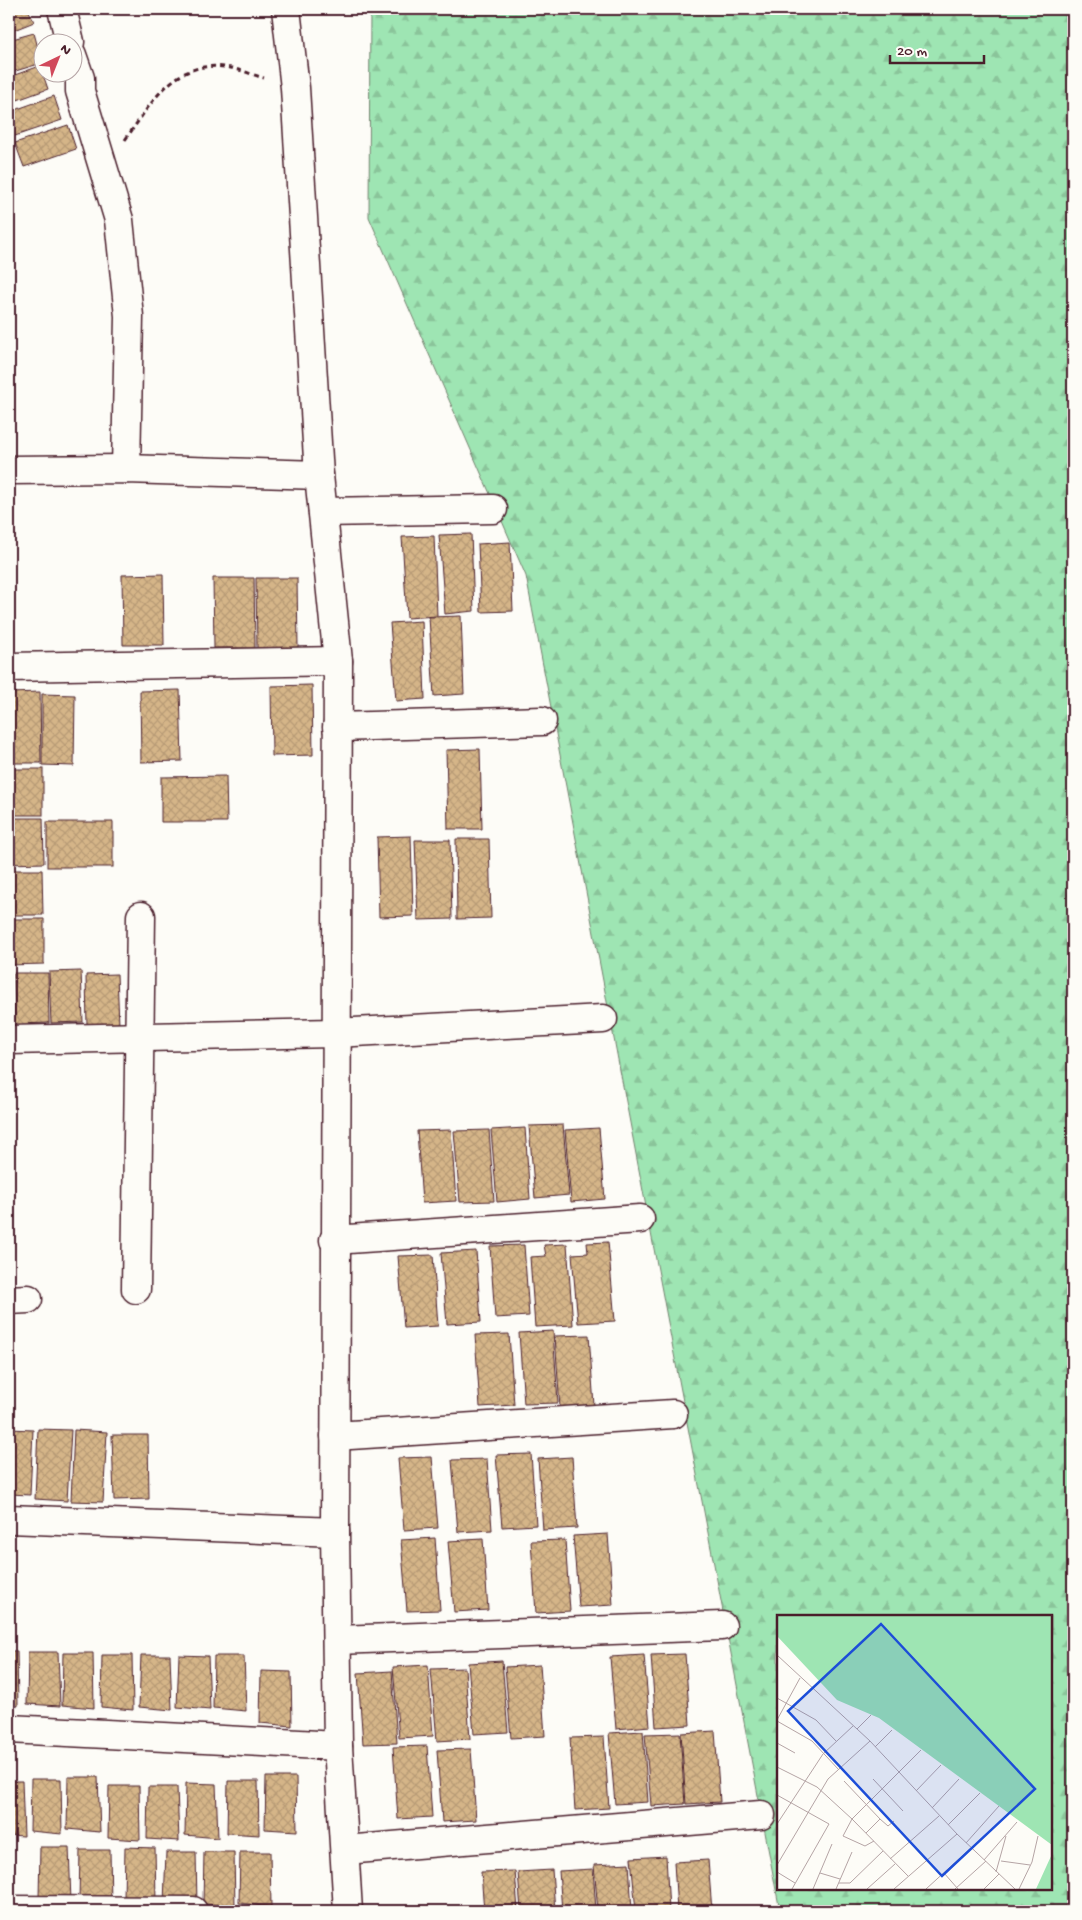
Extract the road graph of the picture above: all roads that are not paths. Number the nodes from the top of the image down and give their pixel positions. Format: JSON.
{"nodes":[{"id":1,"x":62,"y":9,"type":"edge"},
{"id":2,"x":286,"y":9,"type":"edge"},
{"id":3,"x":68,"y":32,"type":"edge"},
{"id":4,"x":80,"y":82,"type":"edge"},
{"id":5,"x":126,"y":469,"type":"junction"},
{"id":6,"x":9,"y":470,"type":"edge"},
{"id":7,"x":319,"y":475,"type":"junction"},
{"id":8,"x":493,"y":509,"type":"dead end"},
{"id":9,"x":323,"y":512,"type":"junction"},
{"id":10,"x":338,"y":661,"type":"junction"},
{"id":11,"x":9,"y":667,"type":"edge"},
{"id":12,"x":542,"y":720,"type":"dead end"},
{"id":13,"x":337,"y":727,"type":"junction"},
{"id":14,"x":141,"y":916,"type":"dead end"},
{"id":15,"x":603,"y":1019,"type":"dead end"},
{"id":16,"x":335,"y":1033,"type":"junction"},
{"id":17,"x":140,"y":1037,"type":"junction"},
{"id":18,"x":9,"y":1040,"type":"edge"},
{"id":19,"x":640,"y":1219,"type":"dead end"},
{"id":20,"x":334,"y":1240,"type":"junction"},
{"id":21,"x":136,"y":1289,"type":"dead end"},
{"id":22,"x":673,"y":1414,"type":"dead end"},
{"id":23,"x":335,"y":1436,"type":"junction"},
{"id":24,"x":9,"y":1519,"type":"edge"},
{"id":25,"x":335,"y":1532,"type":"junction"},
{"id":26,"x":722,"y":1626,"type":"dead end"},
{"id":27,"x":337,"y":1640,"type":"junction"},
{"id":28,"x":9,"y":1729,"type":"edge"},
{"id":29,"x":338,"y":1746,"type":"junction"},
{"id":30,"x":761,"y":1815,"type":"dead end"},
{"id":31,"x":345,"y":1850,"type":"junction"},
{"id":32,"x":23,"y":1911,"type":"edge"},
{"id":33,"x":192,"y":1911,"type":"edge"},
{"id":34,"x":348,"y":1911,"type":"edge"}],
"edges":[{"from":1,"to":3,"type":"street"},
{"from":2,"to":7,"type":"street"},
{"from":4,"to":5,"type":"street"},
{"from":5,"to":6,"type":"street"},
{"from":5,"to":7,"type":"street"},
{"from":7,"to":9,"type":"street"},
{"from":8,"to":9,"type":"street"},
{"from":9,"to":10,"type":"street"},
{"from":10,"to":11,"type":"street"},
{"from":10,"to":13,"type":"street"},
{"from":12,"to":13,"type":"street"},
{"from":13,"to":16,"type":"street"},
{"from":14,"to":17,"type":"street"},
{"from":15,"to":16,"type":"street"},
{"from":16,"to":17,"type":"street"},
{"from":16,"to":20,"type":"street"},
{"from":17,"to":18,"type":"street"},
{"from":17,"to":21,"type":"street"},
{"from":19,"to":20,"type":"street"},
{"from":20,"to":23,"type":"street"},
{"from":22,"to":23,"type":"street"},
{"from":23,"to":25,"type":"street"},
{"from":24,"to":25,"type":"street"},
{"from":25,"to":27,"type":"street"},
{"from":26,"to":27,"type":"street"},
{"from":27,"to":29,"type":"street"},
{"from":28,"to":29,"type":"street"},
{"from":29,"to":31,"type":"street"},
{"from":30,"to":31,"type":"street"},
{"from":31,"to":34,"type":"street"},
{"from":32,"to":33,"type":"street"}]}
